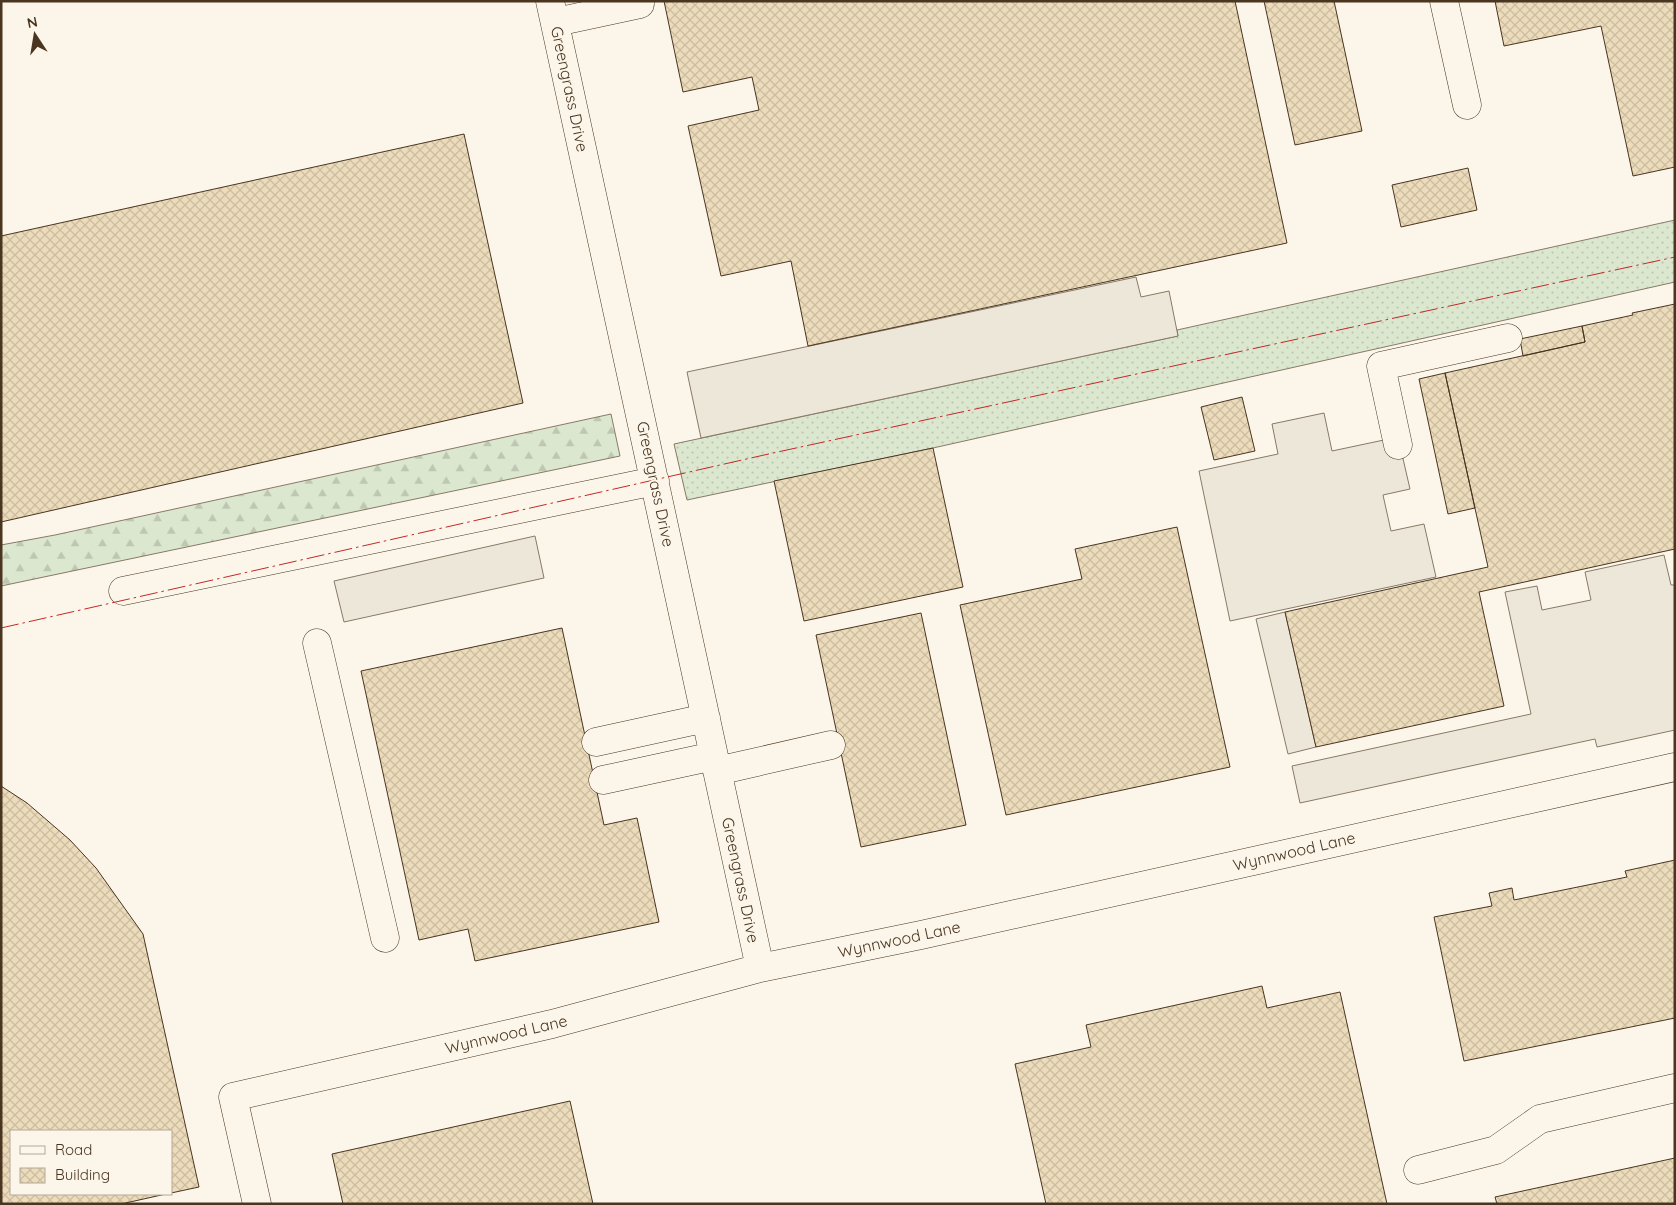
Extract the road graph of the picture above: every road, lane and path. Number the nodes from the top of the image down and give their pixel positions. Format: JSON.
{"nodes":[{"id":1,"x":640,"y":1,"type":"edge"},
{"id":2,"x":1444,"y":1,"type":"edge"},
{"id":3,"x":553,"y":12,"type":"edge"},
{"id":4,"x":1467,"y":106,"type":"dead end"},
{"id":5,"x":1508,"y":338,"type":"dead end"},
{"id":6,"x":1398,"y":445,"type":"dead end"},
{"id":7,"x":656,"y":481,"type":"junction"},
{"id":8,"x":123,"y":591,"type":"dead end"},
{"id":9,"x":316,"y":643,"type":"dead end"},
{"id":10,"x":706,"y":718,"type":"junction"},
{"id":11,"x":596,"y":742,"type":"dead end"},
{"id":12,"x":831,"y":745,"type":"dead end"},
{"id":13,"x":715,"y":763,"type":"junction"},
{"id":14,"x":1675,"y":767,"type":"edge"},
{"id":15,"x":603,"y":780,"type":"dead end"},
{"id":16,"x":385,"y":938,"type":"dead end"},
{"id":17,"x":760,"y":968,"type":"junction"},
{"id":18,"x":1675,"y":1088,"type":"edge"},
{"id":19,"x":1418,"y":1170,"type":"dead end"},
{"id":20,"x":257,"y":1204,"type":"edge"}],
"edges":[{"from":1,"to":3,"type":"street"},
{"from":2,"to":4,"type":"street"},
{"from":3,"to":7,"type":"street","name":"Greengrass Drive"},
{"from":5,"to":6,"type":"street"},
{"from":7,"to":8,"type":"street"},
{"from":7,"to":10,"type":"street","name":"Greengrass Drive"},
{"from":9,"to":16,"type":"street"},
{"from":10,"to":11,"type":"street"},
{"from":10,"to":13,"type":"street","name":"Greengrass Drive"},
{"from":12,"to":13,"type":"street"},
{"from":13,"to":15,"type":"street"},
{"from":13,"to":17,"type":"street","name":"Greengrass Drive"},
{"from":14,"to":17,"type":"street","name":"Wynnwood Lane"},
{"from":17,"to":20,"type":"street","name":"Wynnwood Lane"},
{"from":18,"to":19,"type":"street"}]}
